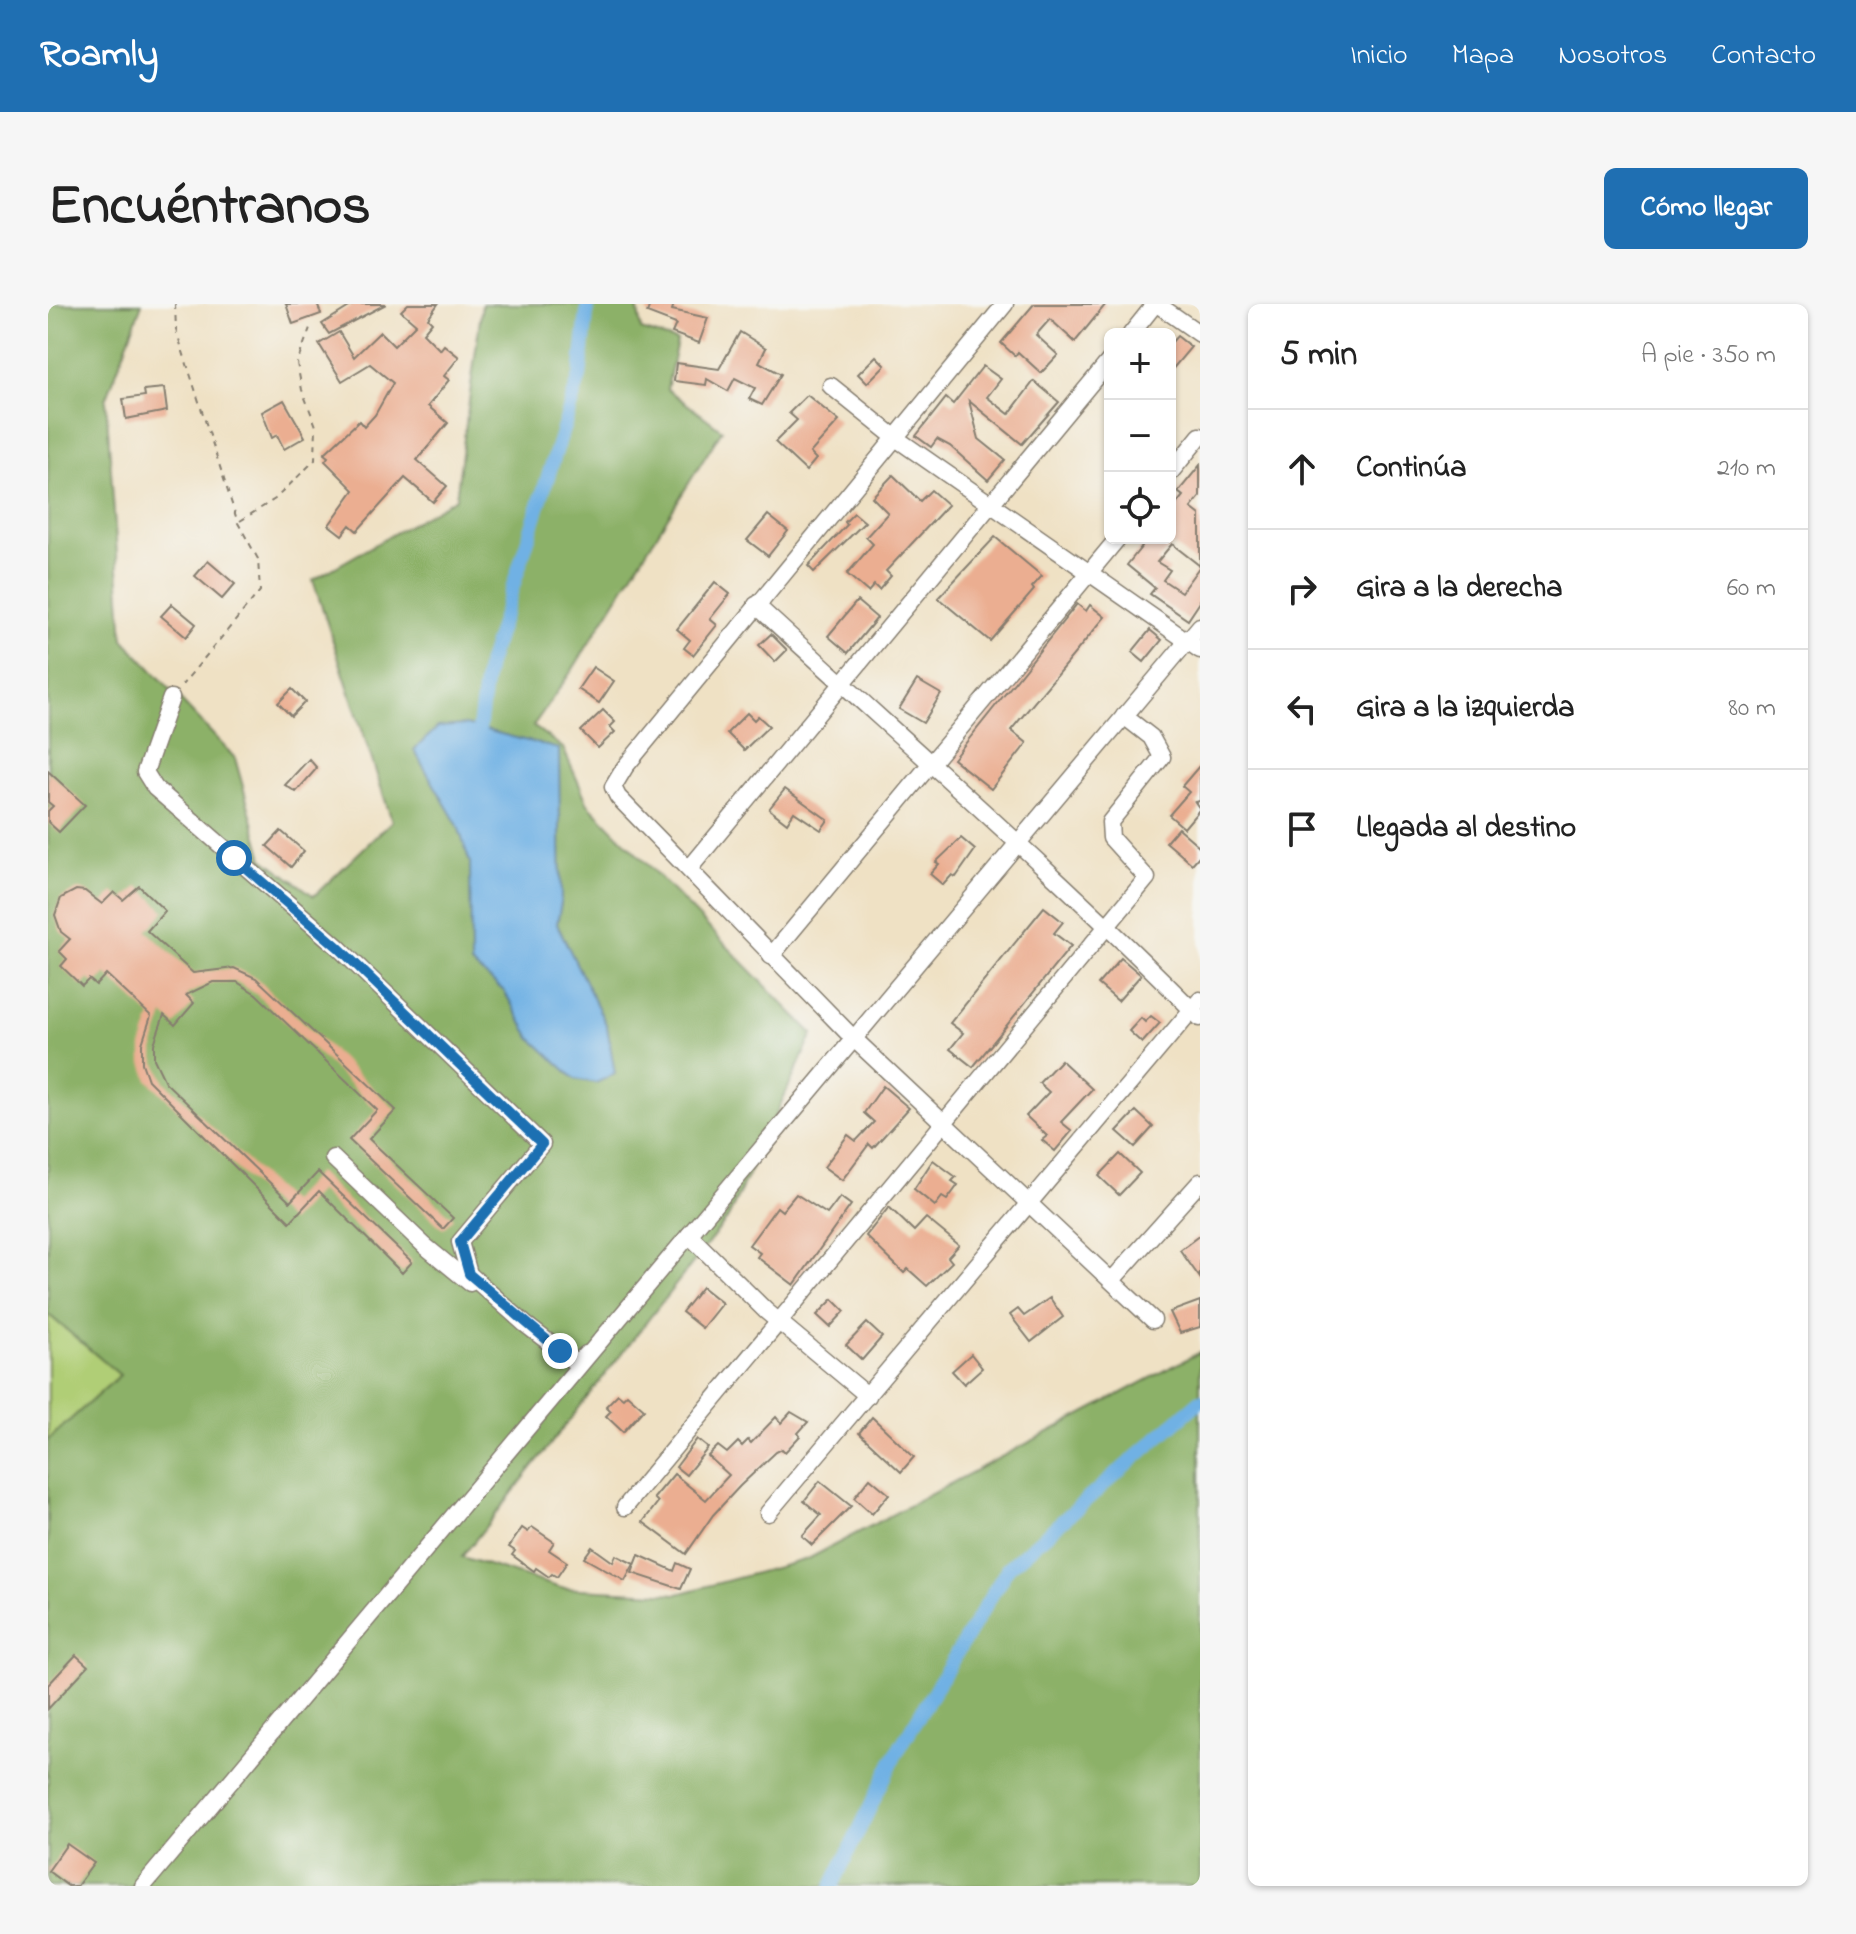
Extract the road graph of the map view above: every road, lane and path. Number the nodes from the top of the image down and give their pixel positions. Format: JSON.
{"nodes":[{"id":1,"x":175,"y":304,"type":"edge"},
{"id":2,"x":1005,"y":304,"type":"edge"},
{"id":3,"x":1156,"y":304,"type":"edge"},
{"id":4,"x":310,"y":328,"type":"dead end"},
{"id":5,"x":1136,"y":328,"type":"edge"},
{"id":6,"x":1200,"y":334,"type":"edge"},
{"id":7,"x":1104,"y":367,"type":"edge"},
{"id":8,"x":831,"y":386,"type":"dead end"},
{"id":9,"x":1200,"y":436,"type":"edge"},
{"id":10,"x":897,"y":439,"type":"junction"},
{"id":11,"x":1171,"y":472,"type":"edge"},
{"id":12,"x":991,"y":506,"type":"junction"},
{"id":13,"x":239,"y":521,"type":"junction"},
{"id":14,"x":1113,"y":544,"type":"edge"},
{"id":15,"x":1092,"y":571,"type":"junction"},
{"id":16,"x":756,"y":605,"type":"junction"},
{"id":17,"x":1200,"y":626,"type":"edge"},
{"id":18,"x":1194,"y":646,"type":"edge"},
{"id":19,"x":843,"y":685,"type":"junction"},
{"id":20,"x":171,"y":698,"type":"joint"},
{"id":21,"x":1124,"y":716,"type":"junction"},
{"id":22,"x":932,"y":767,"type":"junction"},
{"id":23,"x":1018,"y":840,"type":"junction"},
{"id":24,"x":689,"y":869,"type":"junction"},
{"id":25,"x":1105,"y":925,"type":"junction"},
{"id":26,"x":771,"y":956,"type":"junction"},
{"id":27,"x":1197,"y":1009,"type":"edge"},
{"id":28,"x":853,"y":1038,"type":"junction"},
{"id":29,"x":943,"y":1122,"type":"junction"},
{"id":30,"x":333,"y":1158,"type":"dead end"},
{"id":31,"x":1200,"y":1182,"type":"edge"},
{"id":32,"x":730,"y":1186,"type":"junction"},
{"id":33,"x":1029,"y":1202,"type":"junction"},
{"id":34,"x":689,"y":1235,"type":"junction"},
{"id":35,"x":1113,"y":1279,"type":"junction"},
{"id":36,"x":1153,"y":1320,"type":"dead end"},
{"id":37,"x":778,"y":1321,"type":"junction"},
{"id":38,"x":573,"y":1374,"type":"junction"},
{"id":39,"x":868,"y":1396,"type":"junction"},
{"id":40,"x":625,"y":1507,"type":"dead end"},
{"id":41,"x":768,"y":1513,"type":"dead end"},
{"id":42,"x":143,"y":1886,"type":"edge"}],
"edges":[{"from":1,"to":13,"type":"path"},
{"from":2,"to":10,"type":"street"},
{"from":3,"to":5,"type":"street"},
{"from":3,"to":6,"type":"street"},
{"from":4,"to":13,"type":"path"},
{"from":7,"to":12,"type":"street"},
{"from":8,"to":10,"type":"street"},
{"from":9,"to":11,"type":"street"},
{"from":10,"to":12,"type":"street"},
{"from":10,"to":16,"type":"street"},
{"from":12,"to":15,"type":"street"},
{"from":12,"to":19,"type":"street"},
{"from":13,"to":20,"type":"path"},
{"from":14,"to":15,"type":"street"},
{"from":15,"to":18,"type":"street"},
{"from":15,"to":22,"type":"street"},
{"from":16,"to":19,"type":"street"},
{"from":16,"to":24,"type":"street"},
{"from":17,"to":18,"type":"street"},
{"from":18,"to":21,"type":"street"},
{"from":19,"to":22,"type":"street"},
{"from":19,"to":24,"type":"street"},
{"from":20,"to":32,"type":"street"},
{"from":21,"to":23,"type":"street"},
{"from":21,"to":25,"type":"street"},
{"from":22,"to":23,"type":"street"},
{"from":22,"to":26,"type":"street"},
{"from":23,"to":25,"type":"street"},
{"from":23,"to":28,"type":"street"},
{"from":24,"to":26,"type":"street"},
{"from":25,"to":27,"type":"street"},
{"from":25,"to":29,"type":"street"},
{"from":26,"to":28,"type":"street"},
{"from":27,"to":33,"type":"street"},
{"from":28,"to":29,"type":"street"},
{"from":28,"to":32,"type":"street"},
{"from":29,"to":33,"type":"street"},
{"from":29,"to":37,"type":"street"},
{"from":30,"to":38,"type":"street"},
{"from":31,"to":35,"type":"street"},
{"from":32,"to":34,"type":"street"},
{"from":33,"to":35,"type":"street"},
{"from":33,"to":39,"type":"street"},
{"from":34,"to":37,"type":"street"},
{"from":34,"to":38,"type":"street"},
{"from":35,"to":36,"type":"street"},
{"from":37,"to":39,"type":"street"},
{"from":37,"to":40,"type":"street"},
{"from":38,"to":42,"type":"street"},
{"from":39,"to":41,"type":"street"}]}
